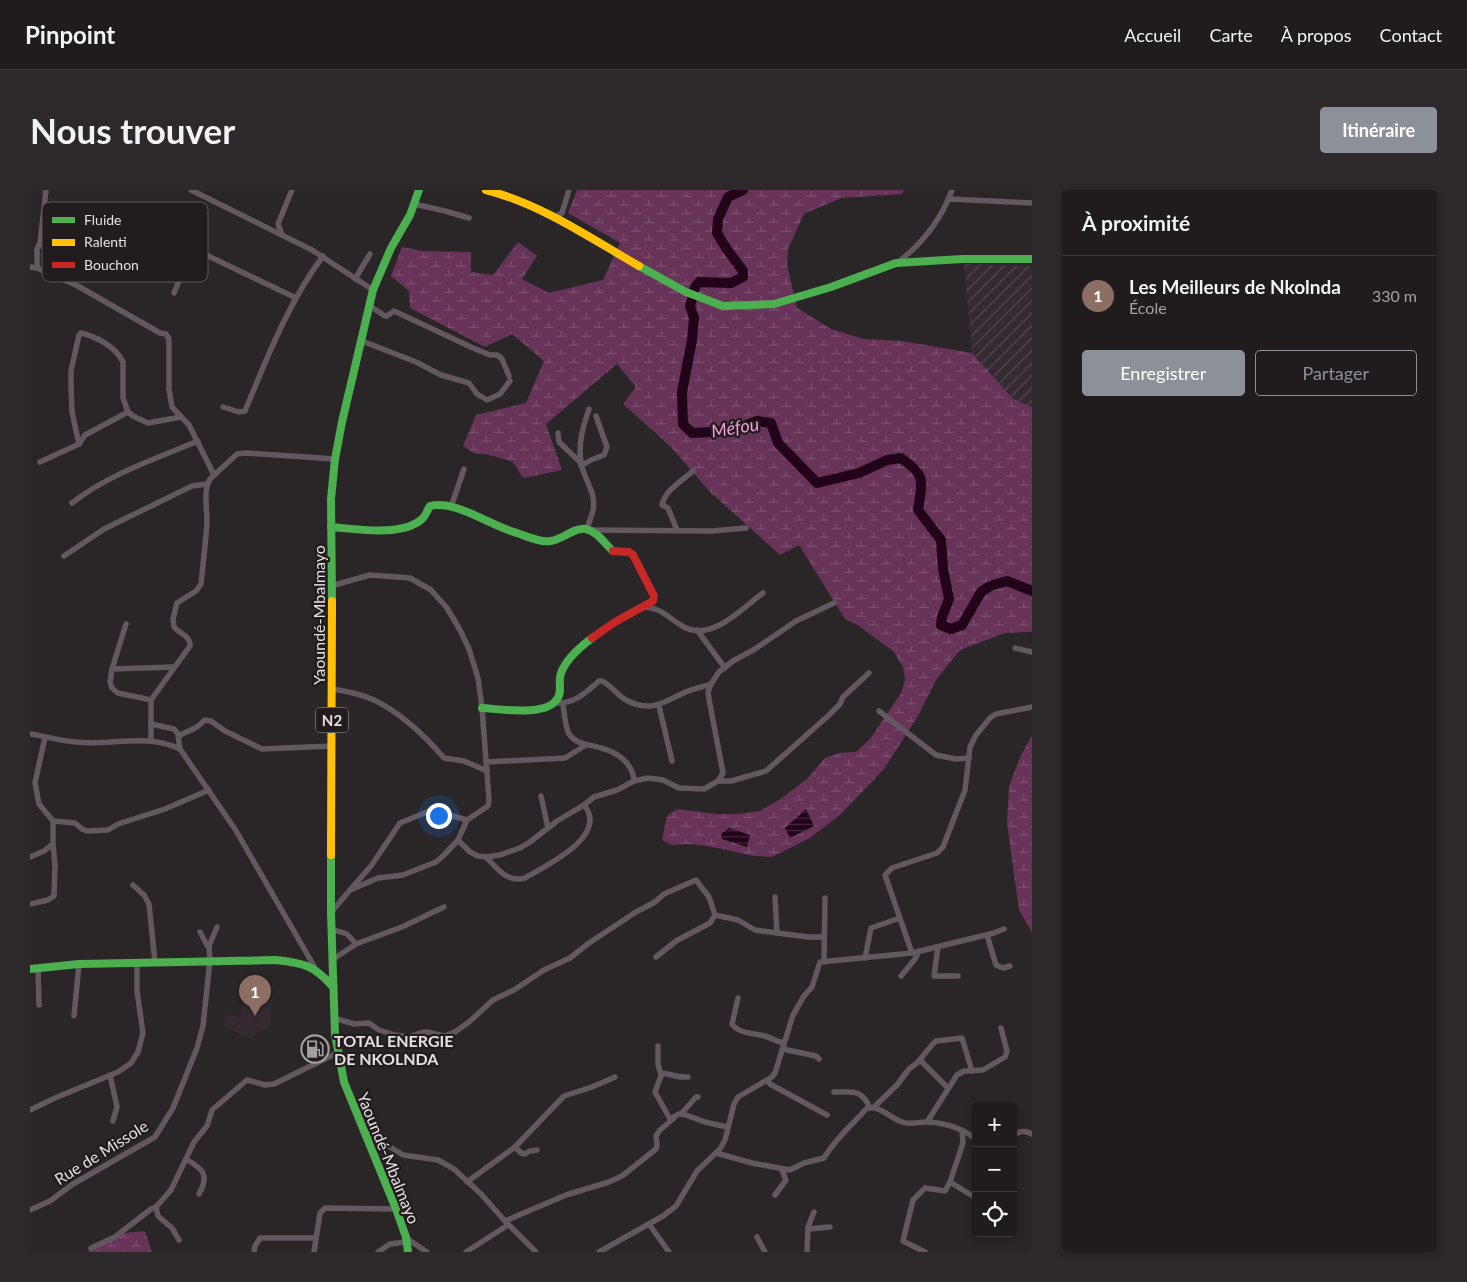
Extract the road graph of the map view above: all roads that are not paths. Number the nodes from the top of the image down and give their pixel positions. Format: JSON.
{"nodes":[{"id":1,"x":191,"y":190,"type":"edge"},
{"id":2,"x":292,"y":190,"type":"edge"},
{"id":3,"x":419,"y":190,"type":"edge"},
{"id":4,"x":486,"y":190,"type":"edge"},
{"id":5,"x":569,"y":190,"type":"edge"},
{"id":6,"x":952,"y":190,"type":"edge"},
{"id":7,"x":948,"y":200,"type":"junction"},
{"id":8,"x":414,"y":204,"type":"junction"},
{"id":9,"x":1032,"y":204,"type":"edge"},
{"id":10,"x":469,"y":218,"type":"dead end"},
{"id":11,"x":553,"y":218,"type":"junction"},
{"id":12,"x":42,"y":225,"type":"edge"},
{"id":13,"x":282,"y":235,"type":"junction"},
{"id":14,"x":370,"y":254,"type":"dead end"},
{"id":15,"x":208,"y":256,"type":"edge"},
{"id":16,"x":322,"y":256,"type":"junction"},
{"id":17,"x":1032,"y":259,"type":"edge"},
{"id":18,"x":896,"y":263,"type":"junction"},
{"id":19,"x":33,"y":267,"type":"edge"},
{"id":20,"x":356,"y":279,"type":"junction"},
{"id":21,"x":69,"y":282,"type":"edge"},
{"id":22,"x":179,"y":282,"type":"edge"},
{"id":23,"x":374,"y":290,"type":"junction"},
{"id":24,"x":174,"y":293,"type":"dead end"},
{"id":25,"x":296,"y":298,"type":"junction"},
{"id":26,"x":370,"y":306,"type":"junction"},
{"id":27,"x":362,"y":341,"type":"junction"},
{"id":28,"x":223,"y":407,"type":"dead end"},
{"id":29,"x":589,"y":409,"type":"dead end"},
{"id":30,"x":128,"y":412,"type":"junction"},
{"id":31,"x":596,"y":416,"type":"dead end"},
{"id":32,"x":181,"y":417,"type":"junction"},
{"id":33,"x":558,"y":433,"type":"dead end"},
{"id":34,"x":198,"y":441,"type":"junction"},
{"id":35,"x":79,"y":444,"type":"junction"},
{"id":36,"x":335,"y":459,"type":"junction"},
{"id":37,"x":40,"y":462,"type":"dead end"},
{"id":38,"x":581,"y":465,"type":"junction"},
{"id":39,"x":464,"y":469,"type":"dead end"},
{"id":40,"x":693,"y":471,"type":"dead end"},
{"id":41,"x":214,"y":475,"type":"junction"},
{"id":42,"x":207,"y":484,"type":"junction"},
{"id":43,"x":72,"y":503,"type":"dead end"},
{"id":44,"x":450,"y":508,"type":"junction"},
{"id":45,"x":331,"y":527,"type":"junction"},
{"id":46,"x":746,"y":528,"type":"dead end"},
{"id":47,"x":588,"y":529,"type":"junction"},
{"id":48,"x":677,"y":530,"type":"junction"},
{"id":49,"x":64,"y":556,"type":"dead end"},
{"id":50,"x":331,"y":586,"type":"junction"},
{"id":51,"x":763,"y":593,"type":"dead end"},
{"id":52,"x":834,"y":603,"type":"dead end"},
{"id":53,"x":642,"y":607,"type":"junction"},
{"id":54,"x":126,"y":624,"type":"dead end"},
{"id":55,"x":697,"y":630,"type":"junction"},
{"id":56,"x":1015,"y":648,"type":"dead end"},
{"id":57,"x":1032,"y":652,"type":"edge"},
{"id":58,"x":174,"y":668,"type":"junction"},
{"id":59,"x":724,"y":668,"type":"junction"},
{"id":60,"x":112,"y":669,"type":"junction"},
{"id":61,"x":869,"y":673,"type":"dead end"},
{"id":62,"x":710,"y":684,"type":"junction"},
{"id":63,"x":332,"y":688,"type":"junction"},
{"id":64,"x":152,"y":700,"type":"junction"},
{"id":65,"x":559,"y":703,"type":"junction"},
{"id":66,"x":659,"y":706,"type":"junction"},
{"id":67,"x":1032,"y":707,"type":"edge"},
{"id":68,"x":482,"y":708,"type":"junction"},
{"id":69,"x":879,"y":711,"type":"dead end"},
{"id":70,"x":151,"y":724,"type":"junction"},
{"id":71,"x":30,"y":734,"type":"edge"},
{"id":72,"x":45,"y":736,"type":"junction"},
{"id":73,"x":180,"y":736,"type":"junction"},
{"id":74,"x":151,"y":740,"type":"junction"},
{"id":75,"x":586,"y":745,"type":"junction"},
{"id":76,"x":332,"y":746,"type":"junction"},
{"id":77,"x":180,"y":749,"type":"junction"},
{"id":78,"x":969,"y":758,"type":"junction"},
{"id":79,"x":672,"y":761,"type":"dead end"},
{"id":80,"x":486,"y":762,"type":"junction"},
{"id":81,"x":487,"y":771,"type":"junction"},
{"id":82,"x":634,"y":781,"type":"junction"},
{"id":83,"x":718,"y":781,"type":"junction"},
{"id":84,"x":209,"y":790,"type":"junction"},
{"id":85,"x":541,"y":796,"type":"dead end"},
{"id":86,"x":584,"y":805,"type":"junction"},
{"id":87,"x":467,"y":820,"type":"junction"},
{"id":88,"x":53,"y":821,"type":"junction"},
{"id":89,"x":548,"y":828,"type":"junction"},
{"id":90,"x":458,"y":840,"type":"junction"},
{"id":91,"x":53,"y":844,"type":"junction"},
{"id":92,"x":30,"y":856,"type":"edge"},
{"id":93,"x":486,"y":856,"type":"junction"},
{"id":94,"x":133,"y":885,"type":"dead end"},
{"id":95,"x":350,"y":890,"type":"junction"},
{"id":96,"x":775,"y":897,"type":"dead end"},
{"id":97,"x":825,"y":898,"type":"dead end"},
{"id":98,"x":30,"y":904,"type":"edge"},
{"id":99,"x":444,"y":907,"type":"dead end"},
{"id":100,"x":330,"y":913,"type":"junction"},
{"id":101,"x":715,"y":916,"type":"junction"},
{"id":102,"x":900,"y":918,"type":"junction"},
{"id":103,"x":217,"y":927,"type":"dead end"},
{"id":104,"x":331,"y":928,"type":"junction"},
{"id":105,"x":1004,"y":929,"type":"dead end"},
{"id":106,"x":200,"y":932,"type":"dead end"},
{"id":107,"x":776,"y":932,"type":"junction"},
{"id":108,"x":987,"y":935,"type":"junction"},
{"id":109,"x":824,"y":937,"type":"junction"},
{"id":110,"x":356,"y":944,"type":"junction"},
{"id":111,"x":209,"y":946,"type":"junction"},
{"id":112,"x":938,"y":946,"type":"junction"},
{"id":113,"x":916,"y":952,"type":"junction"},
{"id":114,"x":656,"y":957,"type":"dead end"},
{"id":115,"x":865,"y":958,"type":"junction"},
{"id":116,"x":210,"y":960,"type":"junction"},
{"id":117,"x":332,"y":960,"type":"junction"},
{"id":118,"x":137,"y":962,"type":"junction"},
{"id":119,"x":155,"y":962,"type":"junction"},
{"id":120,"x":824,"y":962,"type":"junction"},
{"id":121,"x":79,"y":964,"type":"junction"},
{"id":122,"x":314,"y":966,"type":"junction"},
{"id":123,"x":1010,"y":966,"type":"dead end"},
{"id":124,"x":34,"y":968,"type":"edge"},
{"id":125,"x":901,"y":976,"type":"dead end"},
{"id":126,"x":958,"y":976,"type":"dead end"},
{"id":127,"x":332,"y":986,"type":"junction"},
{"id":128,"x":738,"y":998,"type":"dead end"},
{"id":129,"x":39,"y":1005,"type":"dead end"},
{"id":130,"x":74,"y":1016,"type":"dead end"},
{"id":131,"x":334,"y":1018,"type":"junction"},
{"id":132,"x":1001,"y":1028,"type":"dead end"},
{"id":133,"x":658,"y":1046,"type":"dead end"},
{"id":134,"x":784,"y":1046,"type":"junction"},
{"id":135,"x":337,"y":1053,"type":"junction"},
{"id":136,"x":819,"y":1059,"type":"dead end"},
{"id":137,"x":920,"y":1060,"type":"junction"},
{"id":138,"x":972,"y":1072,"type":"junction"},
{"id":139,"x":661,"y":1074,"type":"junction"},
{"id":140,"x":110,"y":1075,"type":"junction"},
{"id":141,"x":615,"y":1077,"type":"dead end"},
{"id":142,"x":688,"y":1077,"type":"dead end"},
{"id":143,"x":767,"y":1080,"type":"junction"},
{"id":144,"x":948,"y":1088,"type":"junction"},
{"id":145,"x":834,"y":1092,"type":"dead end"},
{"id":146,"x":698,"y":1097,"type":"dead end"},
{"id":147,"x":872,"y":1108,"type":"junction"},
{"id":148,"x":30,"y":1110,"type":"edge"},
{"id":149,"x":681,"y":1114,"type":"junction"},
{"id":150,"x":827,"y":1115,"type":"dead end"},
{"id":151,"x":672,"y":1119,"type":"junction"},
{"id":152,"x":113,"y":1121,"type":"dead end"},
{"id":153,"x":927,"y":1122,"type":"junction"},
{"id":154,"x":727,"y":1127,"type":"junction"},
{"id":155,"x":362,"y":1129,"type":"junction"},
{"id":156,"x":962,"y":1130,"type":"junction"},
{"id":157,"x":1017,"y":1133,"type":"edge"},
{"id":158,"x":1032,"y":1134,"type":"edge"},
{"id":159,"x":972,"y":1136,"type":"edge"},
{"id":160,"x":515,"y":1147,"type":"junction"},
{"id":161,"x":537,"y":1150,"type":"dead end"},
{"id":162,"x":716,"y":1153,"type":"junction"},
{"id":163,"x":186,"y":1159,"type":"junction"},
{"id":164,"x":782,"y":1170,"type":"junction"},
{"id":165,"x":467,"y":1182,"type":"junction"},
{"id":166,"x":950,"y":1182,"type":"junction"},
{"id":167,"x":199,"y":1194,"type":"dead end"},
{"id":168,"x":775,"y":1195,"type":"dead end"},
{"id":169,"x":972,"y":1196,"type":"edge"},
{"id":170,"x":156,"y":1207,"type":"junction"},
{"id":171,"x":396,"y":1209,"type":"junction"},
{"id":172,"x":30,"y":1210,"type":"edge"},
{"id":173,"x":814,"y":1212,"type":"dead end"},
{"id":174,"x":507,"y":1223,"type":"junction"},
{"id":175,"x":648,"y":1224,"type":"junction"},
{"id":176,"x":830,"y":1227,"type":"dead end"},
{"id":177,"x":808,"y":1229,"type":"junction"},
{"id":178,"x":757,"y":1237,"type":"dead end"},
{"id":179,"x":316,"y":1238,"type":"junction"},
{"id":180,"x":179,"y":1240,"type":"dead end"},
{"id":181,"x":406,"y":1240,"type":"junction"},
{"id":182,"x":91,"y":1248,"type":"dead end"},
{"id":183,"x":254,"y":1252,"type":"edge"},
{"id":184,"x":314,"y":1252,"type":"edge"},
{"id":185,"x":378,"y":1252,"type":"edge"},
{"id":186,"x":408,"y":1252,"type":"edge"},
{"id":187,"x":426,"y":1252,"type":"edge"},
{"id":188,"x":466,"y":1252,"type":"edge"},
{"id":189,"x":536,"y":1252,"type":"edge"},
{"id":190,"x":599,"y":1252,"type":"edge"},
{"id":191,"x":669,"y":1252,"type":"edge"},
{"id":192,"x":765,"y":1252,"type":"edge"},
{"id":193,"x":808,"y":1252,"type":"edge"},
{"id":194,"x":925,"y":1252,"type":"edge"}],
"edges":[{"from":1,"to":13,"type":"street"},
{"from":2,"to":13,"type":"street"},
{"from":3,"to":8,"type":"main road","name":"Yaoundé-Mbalmayo","number":"N2"},
{"from":4,"to":11,"type":"main road"},
{"from":5,"to":11,"type":"street"},
{"from":6,"to":7,"type":"street"},
{"from":7,"to":9,"type":"street"},
{"from":7,"to":18,"type":"street"},
{"from":8,"to":10,"type":"street"},
{"from":8,"to":23,"type":"main road","name":"Yaoundé-Mbalmayo","number":"N2"},
{"from":11,"to":18,"type":"main road"},
{"from":12,"to":19,"type":"street"},
{"from":13,"to":16,"type":"street"},
{"from":14,"to":20,"type":"street"},
{"from":15,"to":25,"type":"street"},
{"from":16,"to":20,"type":"street"},
{"from":16,"to":25,"type":"street"},
{"from":17,"to":18,"type":"main road"},
{"from":20,"to":23,"type":"street"},
{"from":21,"to":32,"type":"street"},
{"from":22,"to":24,"type":"street"},
{"from":23,"to":26,"type":"main road","name":"Yaoundé-Mbalmayo","number":"N2"},
{"from":25,"to":28,"type":"street"},
{"from":26,"to":27,"type":"main road","name":"Yaoundé-Mbalmayo","number":"N2"},
{"from":26,"to":27,"type":"street"},
{"from":27,"to":36,"type":"main road","name":"Yaoundé-Mbalmayo","number":"N2"},
{"from":29,"to":38,"type":"street"},
{"from":30,"to":32,"type":"street"},
{"from":30,"to":35,"type":"street"},
{"from":30,"to":35,"type":"street"},
{"from":31,"to":38,"type":"street"},
{"from":32,"to":34,"type":"street"},
{"from":33,"to":38,"type":"street"},
{"from":34,"to":41,"type":"street"},
{"from":34,"to":43,"type":"street"},
{"from":35,"to":37,"type":"street"},
{"from":36,"to":41,"type":"street"},
{"from":36,"to":45,"type":"main road","name":"Yaoundé-Mbalmayo","number":"N2"},
{"from":38,"to":47,"type":"street"},
{"from":39,"to":44,"type":"street"},
{"from":40,"to":48,"type":"street"},
{"from":41,"to":42,"type":"street"},
{"from":42,"to":49,"type":"street"},
{"from":42,"to":58,"type":"street"},
{"from":44,"to":45,"type":"main road"},
{"from":44,"to":47,"type":"main road"},
{"from":45,"to":50,"type":"main road","name":"Yaoundé-Mbalmayo","number":"N2"},
{"from":46,"to":48,"type":"street"},
{"from":47,"to":48,"type":"street"},
{"from":47,"to":53,"type":"main road"},
{"from":50,"to":63,"type":"main road","name":"Yaoundé-Mbalmayo","number":"N2"},
{"from":50,"to":68,"type":"street"},
{"from":51,"to":55,"type":"street"},
{"from":52,"to":59,"type":"street"},
{"from":53,"to":55,"type":"street"},
{"from":53,"to":65,"type":"main road"},
{"from":54,"to":60,"type":"street"},
{"from":55,"to":59,"type":"street"},
{"from":56,"to":57,"type":"street"},
{"from":58,"to":60,"type":"street"},
{"from":58,"to":64,"type":"street"},
{"from":59,"to":62,"type":"street"},
{"from":60,"to":64,"type":"street"},
{"from":61,"to":83,"type":"street"},
{"from":62,"to":66,"type":"street"},
{"from":62,"to":83,"type":"street"},
{"from":63,"to":76,"type":"main road","name":"Yaoundé-Mbalmayo","number":"N2"},
{"from":63,"to":81,"type":"street"},
{"from":64,"to":70,"type":"street"},
{"from":65,"to":66,"type":"street"},
{"from":65,"to":68,"type":"main road"},
{"from":65,"to":75,"type":"street"},
{"from":66,"to":79,"type":"street"},
{"from":67,"to":78,"type":"street"},
{"from":68,"to":80,"type":"street"},
{"from":69,"to":78,"type":"street"},
{"from":70,"to":73,"type":"street"},
{"from":70,"to":74,"type":"street"},
{"from":71,"to":72,"type":"street"},
{"from":72,"to":74,"type":"street"},
{"from":72,"to":88,"type":"street"},
{"from":73,"to":76,"type":"street"},
{"from":73,"to":77,"type":"street"},
{"from":74,"to":77,"type":"street"},
{"from":75,"to":80,"type":"street"},
{"from":75,"to":82,"type":"street"},
{"from":76,"to":100,"type":"main road","name":"Yaoundé-Mbalmayo","number":"N2"},
{"from":77,"to":84,"type":"street"},
{"from":78,"to":102,"type":"street"},
{"from":80,"to":81,"type":"street"},
{"from":81,"to":87,"type":"street"},
{"from":82,"to":83,"type":"street"},
{"from":82,"to":86,"type":"street"},
{"from":84,"to":88,"type":"street"},
{"from":84,"to":122,"type":"street"},
{"from":85,"to":89,"type":"street"},
{"from":86,"to":89,"type":"street"},
{"from":86,"to":93,"type":"street"},
{"from":87,"to":90,"type":"street"},
{"from":87,"to":95,"type":"street"},
{"from":88,"to":91,"type":"street"},
{"from":89,"to":93,"type":"street"},
{"from":90,"to":93,"type":"street"},
{"from":90,"to":95,"type":"street"},
{"from":91,"to":92,"type":"street"},
{"from":91,"to":98,"type":"street"},
{"from":94,"to":119,"type":"street"},
{"from":95,"to":100,"type":"street"},
{"from":96,"to":107,"type":"street"},
{"from":97,"to":109,"type":"street"},
{"from":99,"to":110,"type":"street"},
{"from":100,"to":104,"type":"main road","name":"Yaoundé-Mbalmayo","number":"N2"},
{"from":101,"to":107,"type":"street"},
{"from":101,"to":114,"type":"street"},
{"from":101,"to":131,"type":"street"},
{"from":102,"to":113,"type":"street"},
{"from":102,"to":115,"type":"street"},
{"from":103,"to":111,"type":"street"},
{"from":104,"to":110,"type":"street"},
{"from":104,"to":117,"type":"main road","name":"Yaoundé-Mbalmayo","number":"N2"},
{"from":105,"to":108,"type":"street"},
{"from":106,"to":111,"type":"street"},
{"from":107,"to":109,"type":"street"},
{"from":108,"to":112,"type":"street"},
{"from":108,"to":123,"type":"street"},
{"from":109,"to":120,"type":"street"},
{"from":110,"to":117,"type":"street"},
{"from":111,"to":116,"type":"street","name":"Rue de Missole"},
{"from":112,"to":113,"type":"street"},
{"from":112,"to":126,"type":"street"},
{"from":113,"to":115,"type":"street"},
{"from":113,"to":125,"type":"street"},
{"from":115,"to":120,"type":"street"},
{"from":116,"to":119,"type":"main road"},
{"from":116,"to":122,"type":"main road"},
{"from":116,"to":172,"type":"street","name":"Rue de Missole"},
{"from":117,"to":127,"type":"main road","name":"Yaoundé-Mbalmayo","number":"N2"},
{"from":118,"to":119,"type":"main road"},
{"from":118,"to":121,"type":"main road"},
{"from":118,"to":140,"type":"street"},
{"from":120,"to":134,"type":"street"},
{"from":121,"to":124,"type":"main road"},
{"from":121,"to":130,"type":"street"},
{"from":122,"to":127,"type":"main road"},
{"from":124,"to":129,"type":"street"},
{"from":127,"to":131,"type":"main road","name":"Yaoundé-Mbalmayo","number":"N2"},
{"from":128,"to":134,"type":"street"},
{"from":131,"to":135,"type":"main road","name":"Yaoundé-Mbalmayo","number":"N2"},
{"from":132,"to":138,"type":"street"},
{"from":133,"to":139,"type":"street"},
{"from":134,"to":136,"type":"street"},
{"from":134,"to":143,"type":"street"},
{"from":135,"to":155,"type":"main road","name":"Yaoundé-Mbalmayo","number":"N2"},
{"from":135,"to":163,"type":"street"},
{"from":137,"to":138,"type":"street"},
{"from":137,"to":144,"type":"street"},
{"from":137,"to":147,"type":"street"},
{"from":138,"to":144,"type":"street"},
{"from":139,"to":142,"type":"street"},
{"from":139,"to":151,"type":"street"},
{"from":140,"to":148,"type":"street"},
{"from":140,"to":152,"type":"street"},
{"from":141,"to":160,"type":"street"},
{"from":143,"to":150,"type":"street"},
{"from":143,"to":154,"type":"street"},
{"from":144,"to":153,"type":"street"},
{"from":145,"to":147,"type":"street"},
{"from":146,"to":149,"type":"street"},
{"from":147,"to":153,"type":"street"},
{"from":147,"to":164,"type":"street"},
{"from":149,"to":151,"type":"street"},
{"from":149,"to":154,"type":"street"},
{"from":151,"to":174,"type":"street"},
{"from":153,"to":156,"type":"street"},
{"from":154,"to":162,"type":"street"},
{"from":155,"to":165,"type":"street"},
{"from":155,"to":171,"type":"main road","name":"Yaoundé-Mbalmayo","number":"N2"},
{"from":156,"to":159,"type":"street"},
{"from":156,"to":166,"type":"street"},
{"from":157,"to":158,"type":"street"},
{"from":160,"to":161,"type":"street"},
{"from":160,"to":165,"type":"street"},
{"from":162,"to":164,"type":"street"},
{"from":162,"to":175,"type":"street"},
{"from":163,"to":167,"type":"street"},
{"from":163,"to":170,"type":"street"},
{"from":164,"to":168,"type":"street"},
{"from":165,"to":174,"type":"street"},
{"from":166,"to":169,"type":"street"},
{"from":166,"to":194,"type":"street"},
{"from":170,"to":180,"type":"street"},
{"from":170,"to":182,"type":"street"},
{"from":171,"to":179,"type":"street"},
{"from":171,"to":181,"type":"main road","name":"Yaoundé-Mbalmayo","number":"N2"},
{"from":173,"to":177,"type":"street"},
{"from":174,"to":188,"type":"street"},
{"from":174,"to":189,"type":"street"},
{"from":175,"to":190,"type":"street"},
{"from":175,"to":191,"type":"street"},
{"from":176,"to":177,"type":"street"},
{"from":177,"to":193,"type":"street"},
{"from":178,"to":192,"type":"street"},
{"from":179,"to":183,"type":"street"},
{"from":179,"to":184,"type":"street"},
{"from":181,"to":185,"type":"street"},
{"from":181,"to":186,"type":"main road","name":"Yaoundé-Mbalmayo","number":"N2"},
{"from":181,"to":187,"type":"street"}]}
